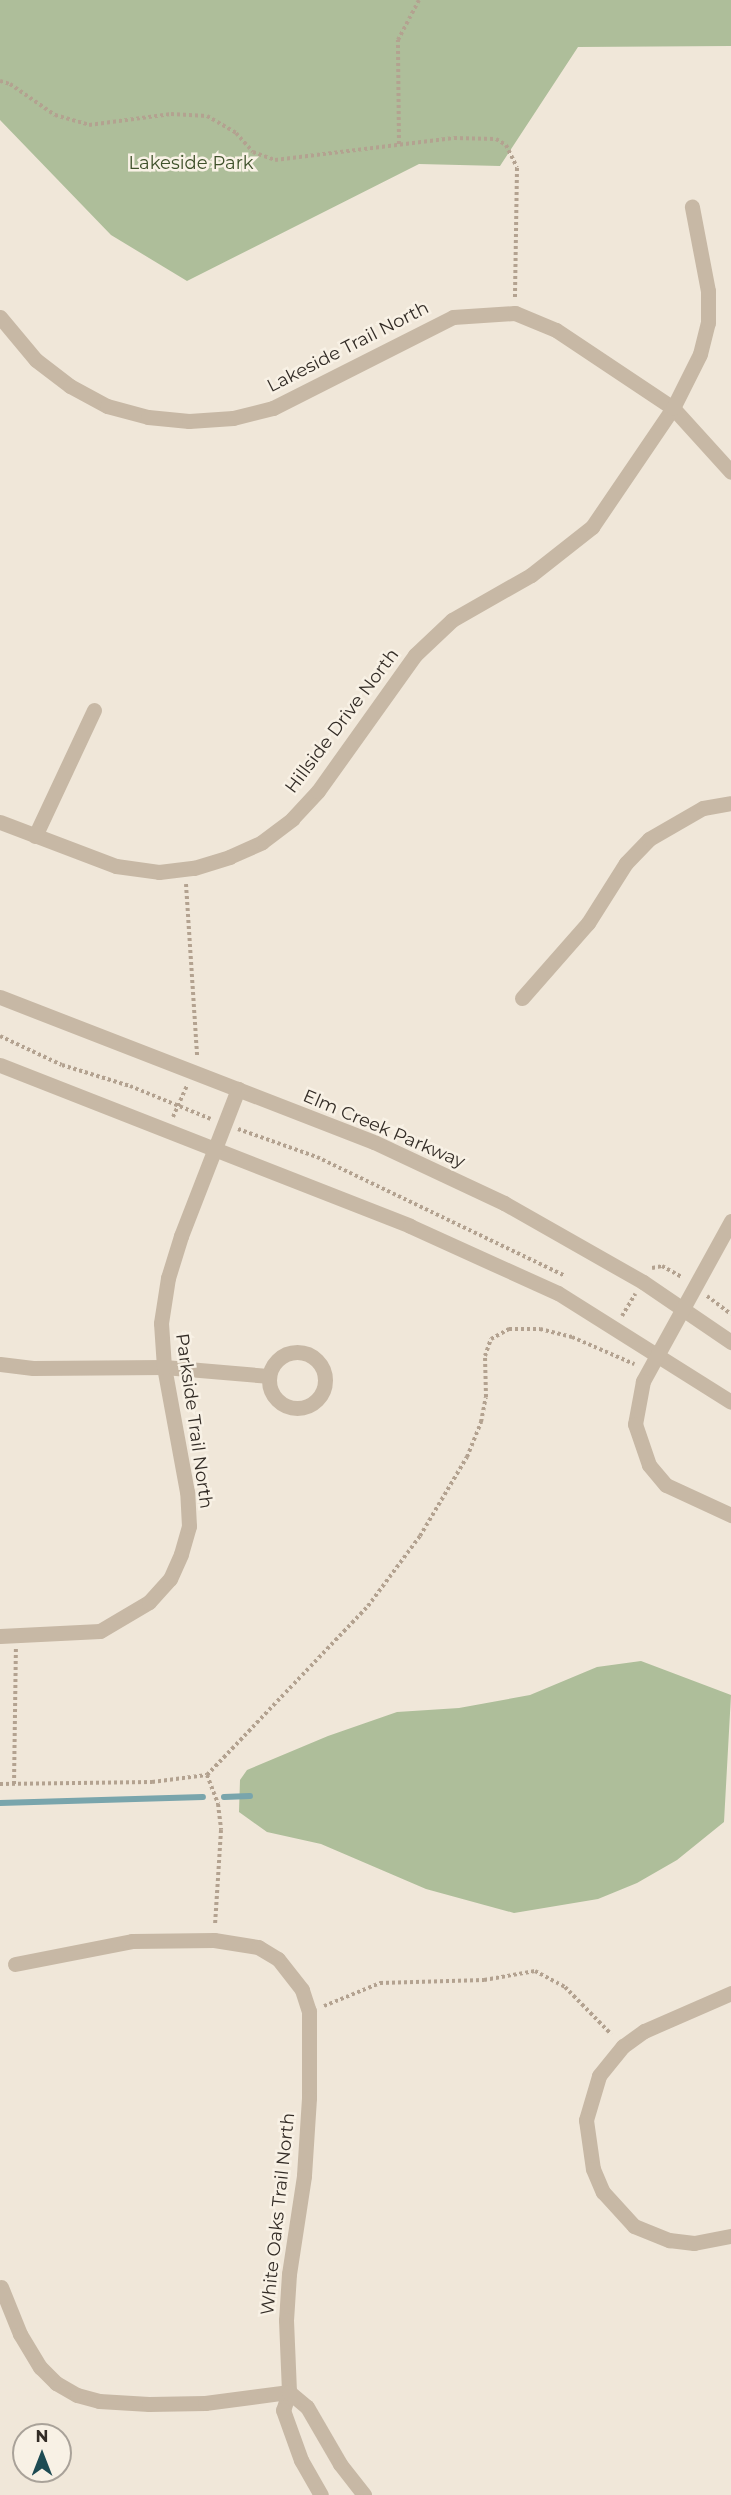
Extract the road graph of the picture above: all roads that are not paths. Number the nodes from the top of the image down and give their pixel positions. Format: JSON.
{"nodes":[{"id":1,"x":692,"y":207,"type":"dead end"},
{"id":2,"x":0,"y":317,"type":"edge"},
{"id":3,"x":673,"y":408,"type":"junction"},
{"id":4,"x":731,"y":472,"type":"edge"},
{"id":5,"x":94,"y":710,"type":"dead end"},
{"id":6,"x":731,"y":803,"type":"edge"},
{"id":7,"x":0,"y":822,"type":"edge"},
{"id":8,"x":35,"y":836,"type":"junction"},
{"id":9,"x":0,"y":997,"type":"edge"},
{"id":10,"x":522,"y":998,"type":"dead end"},
{"id":11,"x":0,"y":1065,"type":"edge"},
{"id":12,"x":238,"y":1089,"type":"junction"},
{"id":13,"x":217,"y":1149,"type":"junction"},
{"id":14,"x":731,"y":1221,"type":"edge"},
{"id":15,"x":683,"y":1309,"type":"junction"},
{"id":16,"x":731,"y":1342,"type":"edge"},
{"id":17,"x":658,"y":1354,"type":"junction"},
{"id":18,"x":0,"y":1364,"type":"edge"},
{"id":19,"x":164,"y":1367,"type":"junction"},
{"id":20,"x":268,"y":1376,"type":"dead end"},
{"id":21,"x":731,"y":1402,"type":"edge"},
{"id":22,"x":731,"y":1515,"type":"edge"},
{"id":23,"x":0,"y":1636,"type":"edge"},
{"id":24,"x":15,"y":1964,"type":"dead end"},
{"id":25,"x":731,"y":1993,"type":"edge"},
{"id":26,"x":731,"y":2235,"type":"edge"},
{"id":27,"x":1,"y":2287,"type":"edge"},
{"id":28,"x":289,"y":2392,"type":"junction"},
{"id":29,"x":321,"y":2495,"type":"edge"},
{"id":30,"x":364,"y":2495,"type":"edge"}],
"edges":[{"from":1,"to":3,"type":"street","name":"Hillside Drive North"},
{"from":2,"to":3,"type":"street","name":"Lakeside Trail North"},
{"from":3,"to":4,"type":"street","name":"Lakeside Trail North"},
{"from":3,"to":8,"type":"street","name":"Hillside Drive North"},
{"from":5,"to":8,"type":"street"},
{"from":6,"to":10,"type":"street"},
{"from":7,"to":8,"type":"street","name":"Hillside Drive North"},
{"from":9,"to":12,"type":"street","name":"Elm Creek Parkway"},
{"from":11,"to":13,"type":"street"},
{"from":12,"to":13,"type":"street","name":"Parkside Trail North"},
{"from":12,"to":15,"type":"street","name":"Elm Creek Parkway"},
{"from":13,"to":17,"type":"street"},
{"from":13,"to":19,"type":"street","name":"Parkside Trail North"},
{"from":14,"to":15,"type":"street"},
{"from":15,"to":16,"type":"street","name":"Elm Creek Parkway"},
{"from":15,"to":17,"type":"street"},
{"from":17,"to":21,"type":"street"},
{"from":17,"to":22,"type":"street"},
{"from":18,"to":19,"type":"street"},
{"from":19,"to":20,"type":"street"},
{"from":19,"to":23,"type":"street","name":"Parkside Trail North"},
{"from":24,"to":28,"type":"street","name":"White Oaks Trail North"},
{"from":25,"to":26,"type":"street"},
{"from":27,"to":28,"type":"street"},
{"from":28,"to":29,"type":"street","name":"White Oaks Trail North"},
{"from":28,"to":30,"type":"street"}]}
